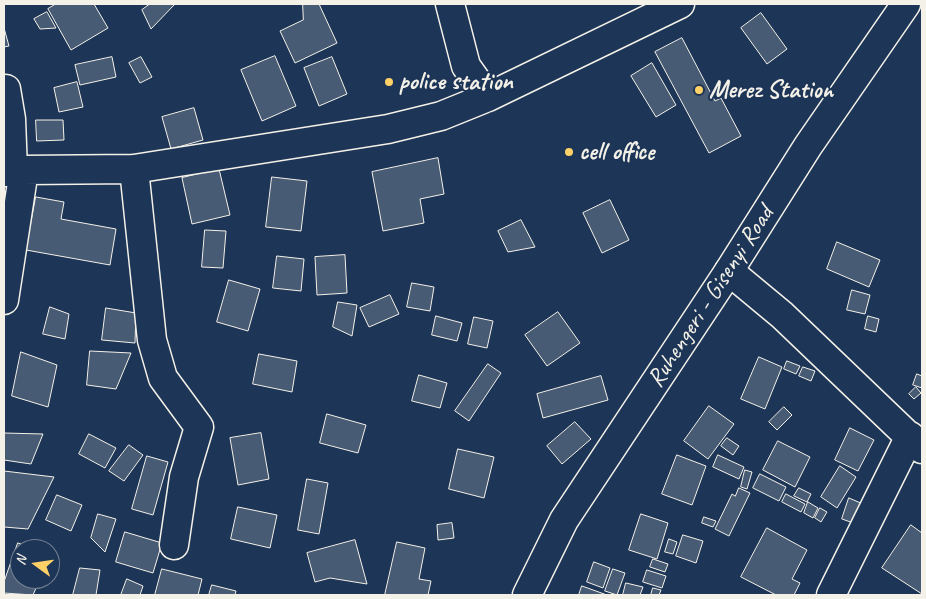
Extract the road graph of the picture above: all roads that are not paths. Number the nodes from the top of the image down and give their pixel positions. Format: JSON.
{"nodes":[{"id":1,"x":450,"y":4,"type":"edge"},
{"id":2,"x":680,"y":4,"type":"edge"},
{"id":3,"x":906,"y":4,"type":"edge"},
{"id":4,"x":6,"y":89,"type":"dead end"},
{"id":5,"x":488,"y":97,"type":"junction"},
{"id":6,"x":134,"y":169,"type":"junction"},
{"id":7,"x":14,"y":171,"type":"edge"},
{"id":8,"x":729,"y":271,"type":"junction"},
{"id":9,"x":4,"y":300,"type":"edge"},
{"id":10,"x":916,"y":442,"type":"edge"},
{"id":11,"x":174,"y":546,"type":"dead end"},
{"id":12,"x":526,"y":595,"type":"edge"},
{"id":13,"x":831,"y":595,"type":"edge"}],
"edges":[{"from":1,"to":5,"type":"main road"},
{"from":2,"to":5,"type":"main road"},
{"from":3,"to":8,"type":"main road","name":"Ruhengeri - Gisenyi Road"},
{"from":4,"to":7,"type":"main road"},
{"from":5,"to":6,"type":"main road"},
{"from":6,"to":7,"type":"main road"},
{"from":6,"to":11,"type":"main road"},
{"from":7,"to":9,"type":"main road"},
{"from":8,"to":10,"type":"main road"},
{"from":8,"to":12,"type":"main road","name":"Ruhengeri - Gisenyi Road"},
{"from":10,"to":13,"type":"main road"}]}
